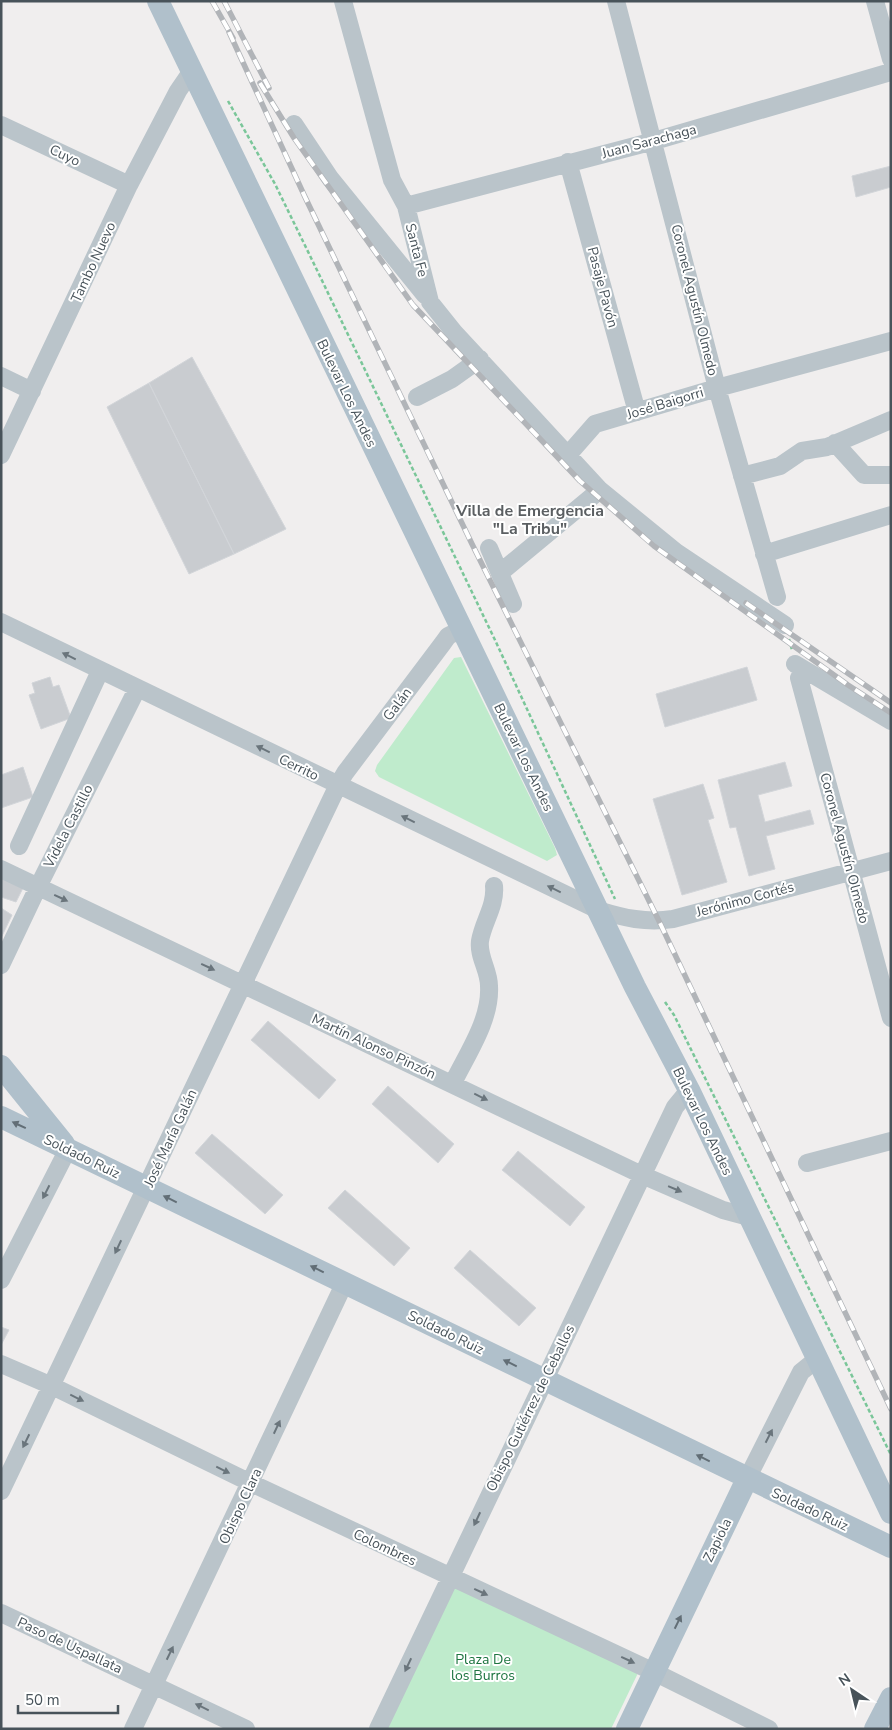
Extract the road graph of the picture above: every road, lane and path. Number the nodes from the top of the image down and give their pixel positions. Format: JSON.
{"nodes":[{"id":1,"x":158,"y":1,"type":"edge"},
{"id":2,"x":343,"y":1,"type":"edge"},
{"id":3,"x":616,"y":1,"type":"edge"},
{"id":4,"x":875,"y":1,"type":"edge"},
{"id":5,"x":891,"y":60,"type":"edge"},
{"id":6,"x":191,"y":72,"type":"junction"},
{"id":7,"x":891,"y":72,"type":"edge"},
{"id":8,"x":225,"y":96,"type":"dead end"},
{"id":9,"x":294,"y":124,"type":"dead end"},
{"id":10,"x":1,"y":126,"type":"edge"},
{"id":11,"x":654,"y":141,"type":"junction"},
{"id":12,"x":568,"y":162,"type":"junction"},
{"id":13,"x":129,"y":185,"type":"junction"},
{"id":14,"x":406,"y":206,"type":"junction"},
{"id":15,"x":430,"y":302,"type":"junction"},
{"id":16,"x":891,"y":341,"type":"edge"},
{"id":17,"x":480,"y":359,"type":"junction"},
{"id":18,"x":1,"y":376,"type":"edge"},
{"id":19,"x":718,"y":388,"type":"junction"},
{"id":20,"x":32,"y":391,"type":"junction"},
{"id":21,"x":417,"y":397,"type":"dead end"},
{"id":22,"x":637,"y":412,"type":"junction"},
{"id":23,"x":891,"y":420,"type":"edge"},
{"id":24,"x":835,"y":443,"type":"junction"},
{"id":25,"x":1,"y":455,"type":"edge"},
{"id":26,"x":567,"y":456,"type":"junction"},
{"id":27,"x":891,"y":475,"type":"edge"},
{"id":28,"x":742,"y":476,"type":"junction"},
{"id":29,"x":600,"y":490,"type":"junction"},
{"id":30,"x":891,"y":515,"type":"edge"},
{"id":31,"x":489,"y":548,"type":"dead end"},
{"id":32,"x":764,"y":554,"type":"junction"},
{"id":33,"x":502,"y":572,"type":"junction"},
{"id":34,"x":777,"y":598,"type":"dead end"},
{"id":35,"x":513,"y":604,"type":"dead end"},
{"id":36,"x":1,"y":622,"type":"edge"},
{"id":37,"x":785,"y":625,"type":"dead end"},
{"id":38,"x":462,"y":629,"type":"junction"},
{"id":39,"x":100,"y":671,"type":"junction"},
{"id":40,"x":137,"y":689,"type":"junction"},
{"id":41,"x":891,"y":722,"type":"edge"},
{"id":42,"x":338,"y":785,"type":"junction"},
{"id":43,"x":19,"y":846,"type":"dead end"},
{"id":44,"x":891,"y":861,"type":"edge"},
{"id":45,"x":1,"y":869,"type":"edge"},
{"id":46,"x":851,"y":871,"type":"junction"},
{"id":47,"x":494,"y":886,"type":"dead end"},
{"id":48,"x":38,"y":887,"type":"junction"},
{"id":49,"x":598,"y":910,"type":"junction"},
{"id":50,"x":624,"y":918,"type":"junction"},
{"id":51,"x":1,"y":965,"type":"edge"},
{"id":52,"x":243,"y":984,"type":"junction"},
{"id":53,"x":662,"y":999,"type":"dead end"},
{"id":54,"x":891,"y":1018,"type":"edge"},
{"id":55,"x":1,"y":1066,"type":"edge"},
{"id":56,"x":453,"y":1083,"type":"junction"},
{"id":57,"x":689,"y":1090,"type":"junction"},
{"id":58,"x":1,"y":1117,"type":"edge"},
{"id":59,"x":891,"y":1141,"type":"edge"},
{"id":60,"x":68,"y":1149,"type":"junction"},
{"id":61,"x":807,"y":1163,"type":"dead end"},
{"id":62,"x":642,"y":1175,"type":"junction"},
{"id":63,"x":147,"y":1187,"type":"junction"},
{"id":64,"x":749,"y":1217,"type":"junction"},
{"id":65,"x":1,"y":1280,"type":"edge"},
{"id":66,"x":345,"y":1282,"type":"junction"},
{"id":67,"x":817,"y":1359,"type":"junction"},
{"id":68,"x":1,"y":1364,"type":"edge"},
{"id":69,"x":543,"y":1380,"type":"junction"},
{"id":70,"x":52,"y":1386,"type":"junction"},
{"id":71,"x":891,"y":1455,"type":"edge"},
{"id":72,"x":747,"y":1479,"type":"junction"},
{"id":73,"x":251,"y":1483,"type":"junction"},
{"id":74,"x":1,"y":1491,"type":"edge"},
{"id":75,"x":891,"y":1513,"type":"edge"},
{"id":76,"x":891,"y":1547,"type":"edge"},
{"id":77,"x":449,"y":1578,"type":"junction"},
{"id":78,"x":1,"y":1613,"type":"edge"},
{"id":79,"x":654,"y":1672,"type":"junction"},
{"id":80,"x":155,"y":1684,"type":"junction"},
{"id":81,"x":891,"y":1698,"type":"edge"},
{"id":82,"x":133,"y":1729,"type":"edge"},
{"id":83,"x":246,"y":1729,"type":"edge"},
{"id":84,"x":378,"y":1729,"type":"edge"},
{"id":85,"x":627,"y":1729,"type":"edge"},
{"id":86,"x":769,"y":1729,"type":"edge"},
{"id":87,"x":875,"y":1729,"type":"edge"}],
"edges":[{"from":1,"to":6,"type":"main road","name":"Bulevar Los Andes"},
{"from":2,"to":14,"type":"street","name":"Santa Fe"},
{"from":3,"to":11,"type":"street","name":"Coronel Agustín Olmedo"},
{"from":4,"to":5,"type":"street"},
{"from":6,"to":13,"type":"street","name":"Tambo Nuevo"},
{"from":6,"to":38,"type":"main road","name":"Bulevar Los Andes"},
{"from":7,"to":11,"type":"street","name":"Juan Sarachaga"},
{"from":8,"to":50,"type":"path"},
{"from":9,"to":15,"type":"street"},
{"from":10,"to":13,"type":"street","name":"Cuyo"},
{"from":11,"to":12,"type":"street","name":"Juan Sarachaga"},
{"from":11,"to":19,"type":"street","name":"Coronel Agustín Olmedo"},
{"from":12,"to":14,"type":"street","name":"Juan Sarachaga"},
{"from":12,"to":22,"type":"street","name":"Pasaje Pavón"},
{"from":13,"to":20,"type":"street","name":"Tambo Nuevo"},
{"from":14,"to":15,"type":"street","name":"Santa Fe"},
{"from":15,"to":17,"type":"street","name":"Santa Fe"},
{"from":16,"to":19,"type":"street","name":"José Baigorri"},
{"from":17,"to":21,"type":"street"},
{"from":17,"to":26,"type":"street","name":"Santa Fe"},
{"from":18,"to":20,"type":"street"},
{"from":19,"to":22,"type":"street","name":"José Baigorri"},
{"from":19,"to":28,"type":"street","name":"Coronel Agustín Olmedo"},
{"from":20,"to":25,"type":"street","name":"Tambo Nuevo"},
{"from":22,"to":26,"type":"street","name":"José Baigorri"},
{"from":23,"to":24,"type":"street"},
{"from":24,"to":27,"type":"street"},
{"from":24,"to":28,"type":"street"},
{"from":26,"to":29,"type":"street","name":"Santa Fe"},
{"from":28,"to":32,"type":"street","name":"Coronel Agustín Olmedo"},
{"from":29,"to":33,"type":"street"},
{"from":29,"to":37,"type":"street","name":"Santa Fe"},
{"from":30,"to":32,"type":"street"},
{"from":31,"to":33,"type":"street"},
{"from":32,"to":34,"type":"street","name":"Coronel Agustín Olmedo"},
{"from":33,"to":35,"type":"street"},
{"from":39,"to":36,"type":"street","name":"Cerrito","one_way":true},
{"from":38,"to":42,"type":"street","name":"Galán"},
{"from":38,"to":49,"type":"main road","name":"Bulevar Los Andes"},
{"from":39,"to":40,"type":"street","name":"Cerrito"},
{"from":39,"to":43,"type":"street"},
{"from":42,"to":40,"type":"street","name":"Cerrito","one_way":true},
{"from":40,"to":48,"type":"street","name":"Videla Castillo"},
{"from":41,"to":46,"type":"street","name":"Coronel Agustín Olmedo"},
{"from":49,"to":42,"type":"street","name":"Cerrito","one_way":true},
{"from":42,"to":52,"type":"street","name":"José María Galán"},
{"from":44,"to":46,"type":"street","name":"Jerónimo Cortés"},
{"from":45,"to":48,"type":"street","name":"Martín Alonso Pinzón"},
{"from":46,"to":50,"type":"street","name":"Jerónimo Cortés"},
{"from":46,"to":54,"type":"street","name":"Coronel Agustín Olmedo"},
{"from":47,"to":56,"type":"street"},
{"from":48,"to":51,"type":"street","name":"Videla Castillo"},
{"from":48,"to":52,"type":"street","name":"Martín Alonso Pinzón","one_way":true},
{"from":49,"to":50,"type":"street","name":"Jerónimo Cortés"},
{"from":49,"to":57,"type":"main road","name":"Bulevar Los Andes"},
{"from":52,"to":56,"type":"street","name":"Martín Alonso Pinzón"},
{"from":52,"to":63,"type":"street","name":"José María Galán"},
{"from":53,"to":71,"type":"path"},
{"from":55,"to":60,"type":"main road"},
{"from":56,"to":62,"type":"street","name":"Martín Alonso Pinzón","one_way":true},
{"from":57,"to":62,"type":"street","name":"Obispo Gutiérrez de Ceballos"},
{"from":57,"to":64,"type":"main road","name":"Bulevar Los Andes"},
{"from":60,"to":58,"type":"main road","name":"Soldado Ruiz","one_way":true},
{"from":59,"to":61,"type":"street"},
{"from":60,"to":63,"type":"main road","name":"Soldado Ruiz"},
{"from":60,"to":65,"type":"street","one_way":true},
{"from":62,"to":64,"type":"street","name":"Martín Alonso Pinzón","one_way":true},
{"from":62,"to":69,"type":"street","name":"Obispo Gutiérrez de Ceballos"},
{"from":66,"to":63,"type":"main road","name":"Soldado Ruiz","one_way":true},
{"from":63,"to":70,"type":"street","name":"José María Galán","one_way":true},
{"from":64,"to":67,"type":"main road","name":"Bulevar Los Andes"},
{"from":69,"to":66,"type":"main road","name":"Soldado Ruiz","one_way":true},
{"from":73,"to":66,"type":"street","name":"Obispo Clara","one_way":true},
{"from":72,"to":67,"type":"street","name":"Zapiola","one_way":true},
{"from":67,"to":75,"type":"main road","name":"Bulevar Los Andes"},
{"from":68,"to":70,"type":"street","name":"Colombres"},
{"from":72,"to":69,"type":"main road","name":"Soldado Ruiz","one_way":true},
{"from":69,"to":77,"type":"street","name":"Obispo Gutiérrez de Ceballos","one_way":true},
{"from":70,"to":73,"type":"street","name":"Colombres","one_way":true},
{"from":70,"to":74,"type":"street","name":"José María Galán","one_way":true},
{"from":72,"to":76,"type":"main road","name":"Soldado Ruiz"},
{"from":79,"to":72,"type":"main road","name":"Zapiola","one_way":true},
{"from":73,"to":77,"type":"street","name":"Colombres"},
{"from":80,"to":73,"type":"street","name":"Obispo Clara","one_way":true},
{"from":77,"to":79,"type":"street","name":"Colombres","one_way":true},
{"from":77,"to":84,"type":"street","name":"Obispo Gutiérrez de Ceballos","one_way":true},
{"from":78,"to":80,"type":"street","name":"Paso de Uspallata"},
{"from":79,"to":85,"type":"main road","name":"Zapiola"},
{"from":79,"to":86,"type":"street","name":"Colombres"},
{"from":80,"to":82,"type":"street","name":"Obispo Clara"},
{"from":83,"to":80,"type":"street","name":"Paso de Uspallata","one_way":true},
{"from":81,"to":87,"type":"main road"}]}
